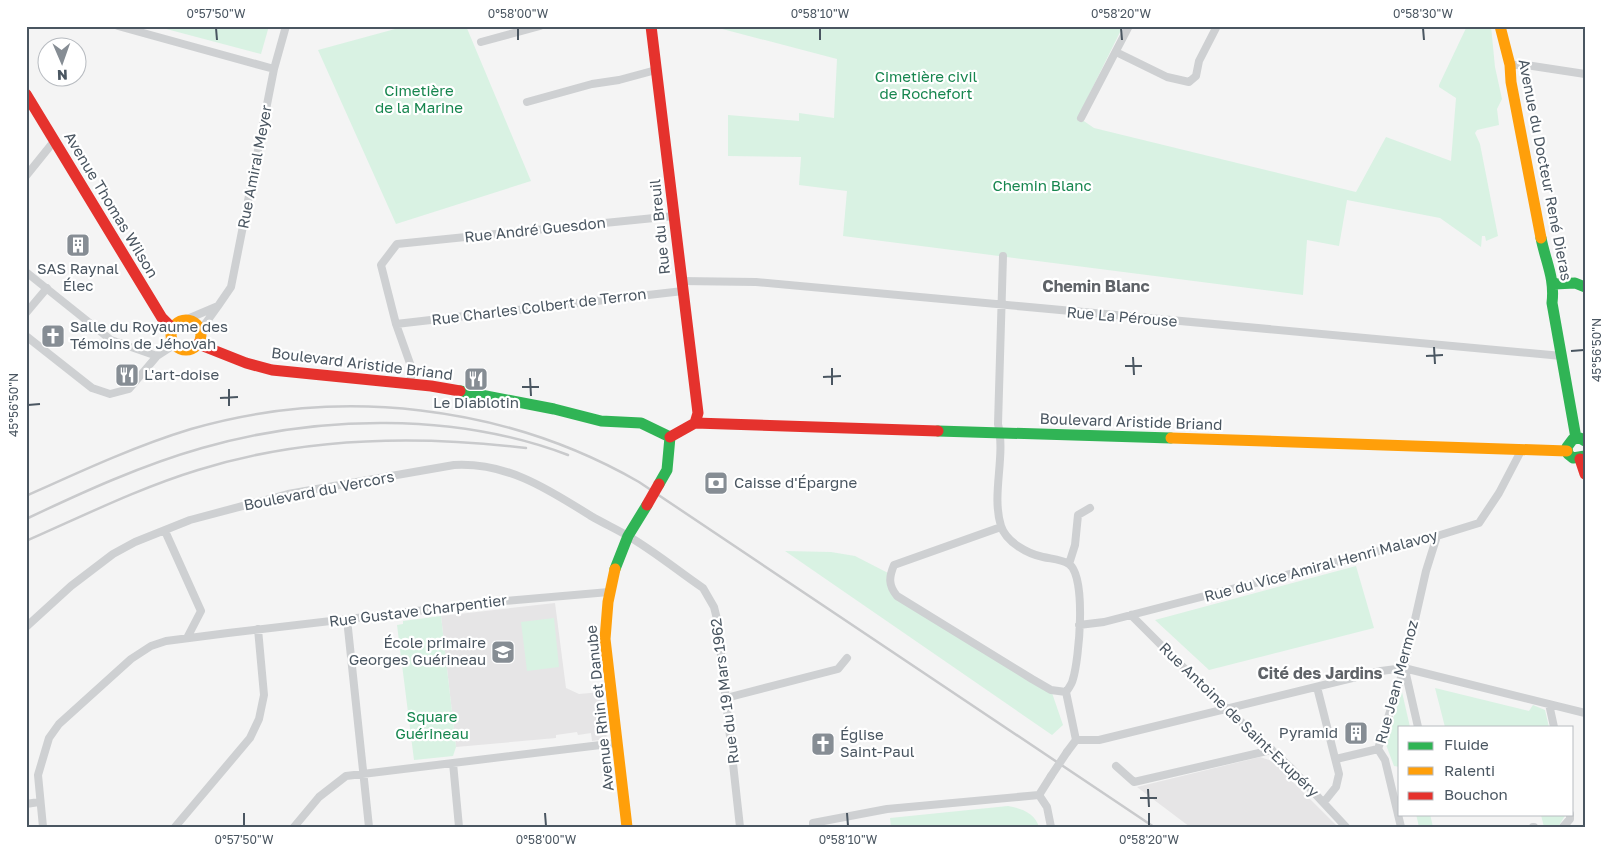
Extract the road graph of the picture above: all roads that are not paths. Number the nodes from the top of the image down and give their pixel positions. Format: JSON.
{"nodes":[{"id":1,"x":118,"y":26,"type":"edge"},
{"id":2,"x":286,"y":26,"type":"edge"},
{"id":3,"x":540,"y":26,"type":"edge"},
{"id":4,"x":652,"y":26,"type":"edge"},
{"id":5,"x":1129,"y":26,"type":"edge"},
{"id":6,"x":1217,"y":26,"type":"edge"},
{"id":7,"x":1500,"y":26,"type":"edge"},
{"id":8,"x":481,"y":42,"type":"dead end"},
{"id":9,"x":1116,"y":52,"type":"junction"},
{"id":10,"x":1510,"y":65,"type":"junction"},
{"id":11,"x":274,"y":69,"type":"junction"},
{"id":12,"x":656,"y":70,"type":"junction"},
{"id":13,"x":1585,"y":74,"type":"edge"},
{"id":14,"x":26,"y":94,"type":"edge"},
{"id":15,"x":527,"y":102,"type":"dead end"},
{"id":16,"x":1081,"y":118,"type":"dead end"},
{"id":17,"x":55,"y":140,"type":"junction"},
{"id":18,"x":26,"y":176,"type":"edge"},
{"id":19,"x":674,"y":216,"type":"junction"},
{"id":20,"x":1003,"y":256,"type":"dead end"},
{"id":21,"x":26,"y":272,"type":"edge"},
{"id":22,"x":1554,"y":284,"type":"junction"},
{"id":23,"x":682,"y":286,"type":"junction"},
{"id":24,"x":1585,"y":287,"type":"edge"},
{"id":25,"x":46,"y":288,"type":"junction"},
{"id":26,"x":218,"y":306,"type":"junction"},
{"id":27,"x":1002,"y":306,"type":"junction"},
{"id":28,"x":26,"y":313,"type":"edge"},
{"id":29,"x":185,"y":320,"type":"junction"},
{"id":30,"x":396,"y":324,"type":"junction"},
{"id":31,"x":172,"y":328,"type":"junction"},
{"id":32,"x":200,"y":331,"type":"junction"},
{"id":33,"x":26,"y":336,"type":"edge"},
{"id":34,"x":198,"y":344,"type":"junction"},
{"id":35,"x":174,"y":345,"type":"junction"},
{"id":36,"x":157,"y":356,"type":"junction"},
{"id":37,"x":1562,"y":356,"type":"junction"},
{"id":38,"x":410,"y":383,"type":"junction"},
{"id":39,"x":695,"y":423,"type":"junction"},
{"id":40,"x":1000,"y":432,"type":"junction"},
{"id":41,"x":670,"y":437,"type":"junction"},
{"id":42,"x":1580,"y":440,"type":"edge"},
{"id":43,"x":1522,"y":449,"type":"junction"},
{"id":44,"x":1567,"y":451,"type":"junction"},
{"id":45,"x":1582,"y":457,"type":"edge"},
{"id":46,"x":1585,"y":474,"type":"edge"},
{"id":47,"x":1090,"y":508,"type":"dead end"},
{"id":48,"x":1001,"y":527,"type":"junction"},
{"id":49,"x":164,"y":531,"type":"junction"},
{"id":50,"x":629,"y":536,"type":"junction"},
{"id":51,"x":1437,"y":536,"type":"junction"},
{"id":52,"x":1069,"y":564,"type":"junction"},
{"id":53,"x":609,"y":592,"type":"junction"},
{"id":54,"x":1131,"y":615,"type":"junction"},
{"id":55,"x":347,"y":619,"type":"junction"},
{"id":56,"x":1079,"y":625,"type":"junction"},
{"id":57,"x":26,"y":627,"type":"edge"},
{"id":58,"x":258,"y":630,"type":"junction"},
{"id":59,"x":187,"y":638,"type":"junction"},
{"id":60,"x":847,"y":658,"type":"dead end"},
{"id":61,"x":1404,"y":668,"type":"junction"},
{"id":62,"x":1318,"y":686,"type":"junction"},
{"id":63,"x":1066,"y":692,"type":"junction"},
{"id":64,"x":726,"y":698,"type":"junction"},
{"id":65,"x":1549,"y":704,"type":"junction"},
{"id":66,"x":1225,"y":708,"type":"junction"},
{"id":67,"x":1585,"y":713,"type":"edge"},
{"id":68,"x":1418,"y":726,"type":"edge"},
{"id":69,"x":1554,"y":726,"type":"edge"},
{"id":70,"x":1076,"y":740,"type":"junction"},
{"id":71,"x":617,"y":743,"type":"junction"},
{"id":72,"x":1272,"y":750,"type":"junction"},
{"id":73,"x":1378,"y":750,"type":"junction"},
{"id":74,"x":1336,"y":759,"type":"junction"},
{"id":75,"x":453,"y":763,"type":"junction"},
{"id":76,"x":1116,"y":766,"type":"dead end"},
{"id":77,"x":363,"y":773,"type":"junction"},
{"id":78,"x":1039,"y":796,"type":"junction"},
{"id":79,"x":39,"y":802,"type":"junction"},
{"id":80,"x":1324,"y":802,"type":"junction"},
{"id":81,"x":26,"y":804,"type":"edge"},
{"id":82,"x":1398,"y":814,"type":"edge"},
{"id":83,"x":1570,"y":816,"type":"edge"},
{"id":84,"x":813,"y":825,"type":"edge"},
{"id":85,"x":43,"y":827,"type":"edge"},
{"id":86,"x":175,"y":827,"type":"edge"},
{"id":87,"x":294,"y":827,"type":"edge"},
{"id":88,"x":369,"y":827,"type":"edge"},
{"id":89,"x":459,"y":827,"type":"edge"},
{"id":90,"x":628,"y":827,"type":"edge"},
{"id":91,"x":740,"y":827,"type":"edge"},
{"id":92,"x":1052,"y":827,"type":"edge"},
{"id":93,"x":1346,"y":827,"type":"edge"},
{"id":94,"x":1563,"y":827,"type":"edge"}],
"edges":[{"from":1,"to":11,"type":"street"},
{"from":2,"to":11,"type":"street","name":"Rue Amiral Meyer"},
{"from":3,"to":8,"type":"street"},
{"from":4,"to":12,"type":"street","name":"Rue du Breuil"},
{"from":5,"to":9,"type":"street"},
{"from":6,"to":9,"type":"street"},
{"from":7,"to":10,"type":"street","name":"Avenue du Docteur René Dieras"},
{"from":9,"to":16,"type":"street"},
{"from":10,"to":13,"type":"street"},
{"from":10,"to":22,"type":"street","name":"Avenue du Docteur René Dieras"},
{"from":11,"to":26,"type":"street","name":"Rue Amiral Meyer"},
{"from":12,"to":15,"type":"street"},
{"from":12,"to":19,"type":"street","name":"Rue du Breuil"},
{"from":14,"to":17,"type":"street","name":"Avenue Thomas Wilson"},
{"from":17,"to":18,"type":"street"},
{"from":17,"to":31,"type":"street","name":"Avenue Thomas Wilson"},
{"from":19,"to":23,"type":"street","name":"Rue du Breuil"},
{"from":19,"to":30,"type":"street","name":"Rue André Guesdon"},
{"from":20,"to":27,"type":"street"},
{"from":21,"to":25,"type":"street"},
{"from":22,"to":24,"type":"street"},
{"from":22,"to":37,"type":"street","name":"Avenue du Docteur René Dieras"},
{"from":23,"to":27,"type":"street","name":"Rue La Pérouse"},
{"from":23,"to":30,"type":"street","name":"Rue Charles Colbert de Terron"},
{"from":23,"to":39,"type":"street","name":"Rue du Breuil"},
{"from":25,"to":28,"type":"street"},
{"from":25,"to":36,"type":"street"},
{"from":26,"to":29,"type":"street"},
{"from":26,"to":32,"type":"street","name":"Rue Amiral Meyer"},
{"from":27,"to":37,"type":"street","name":"Rue La Pérouse"},
{"from":27,"to":40,"type":"street"},
{"from":29,"to":31,"type":"street"},
{"from":29,"to":32,"type":"street"},
{"from":30,"to":38,"type":"street"},
{"from":31,"to":35,"type":"street"},
{"from":32,"to":34,"type":"street"},
{"from":33,"to":36,"type":"street"},
{"from":34,"to":35,"type":"street"},
{"from":34,"to":38,"type":"street","name":"Boulevard Aristide Briand"},
{"from":35,"to":36,"type":"street"},
{"from":37,"to":42,"type":"street","name":"Avenue du Docteur René Dieras"},
{"from":38,"to":41,"type":"street","name":"Boulevard Aristide Briand"},
{"from":39,"to":40,"type":"street","name":"Boulevard Aristide Briand"},
{"from":39,"to":41,"type":"street"},
{"from":40,"to":43,"type":"street","name":"Boulevard Aristide Briand"},
{"from":40,"to":48,"type":"street"},
{"from":41,"to":50,"type":"street","name":"Avenue Rhin et Danube","bridge":true},
{"from":42,"to":44,"type":"street"},
{"from":43,"to":44,"type":"street","name":"Boulevard Aristide Briand"},
{"from":43,"to":51,"type":"street","name":"Rue du Vice Amiral Henri Malavoy"},
{"from":44,"to":45,"type":"street"},
{"from":45,"to":46,"type":"street"},
{"from":47,"to":52,"type":"street"},
{"from":48,"to":52,"type":"street"},
{"from":48,"to":63,"type":"street"},
{"from":49,"to":50,"type":"street","name":"Boulevard du Vercors"},
{"from":49,"to":57,"type":"street","name":"Boulevard du Vercors"},
{"from":49,"to":59,"type":"street"},
{"from":50,"to":53,"type":"street","name":"Avenue Rhin et Danube"},
{"from":50,"to":64,"type":"street","name":"Rue du 19 Mars 1962"},
{"from":51,"to":54,"type":"street","name":"Rue du Vice Amiral Henri Malavoy"},
{"from":51,"to":61,"type":"street","name":"Rue Jean Mermoz"},
{"from":52,"to":56,"type":"street"},
{"from":53,"to":55,"type":"street","name":"Rue Gustave Charpentier"},
{"from":53,"to":71,"type":"street","name":"Avenue Rhin et Danube"},
{"from":54,"to":56,"type":"street","name":"Rue du Vice Amiral Henri Malavoy"},
{"from":54,"to":66,"type":"street","name":"Rue Antoine de Saint-Exupéry"},
{"from":55,"to":58,"type":"street","name":"Rue Gustave Charpentier"},
{"from":55,"to":77,"type":"street"},
{"from":56,"to":63,"type":"street"},
{"from":58,"to":59,"type":"street","name":"Rue Gustave Charpentier"},
{"from":58,"to":86,"type":"street"},
{"from":59,"to":79,"type":"street","name":"Rue Gustave Charpentier"},
{"from":60,"to":64,"type":"street"},
{"from":61,"to":62,"type":"street"},
{"from":61,"to":65,"type":"street"},
{"from":61,"to":68,"type":"street"},
{"from":61,"to":73,"type":"street","name":"Rue Jean Mermoz"},
{"from":62,"to":66,"type":"street"},
{"from":62,"to":74,"type":"street"},
{"from":63,"to":70,"type":"street"},
{"from":64,"to":91,"type":"street","name":"Rue du 19 Mars 1962"},
{"from":65,"to":67,"type":"street"},
{"from":65,"to":69,"type":"street"},
{"from":66,"to":70,"type":"street"},
{"from":66,"to":72,"type":"street","name":"Rue Antoine de Saint-Exupéry"},
{"from":70,"to":78,"type":"street","bridge":true},
{"from":71,"to":75,"type":"street"},
{"from":71,"to":90,"type":"street","name":"Avenue Rhin et Danube"},
{"from":72,"to":76,"type":"street"},
{"from":72,"to":80,"type":"street","name":"Rue Antoine de Saint-Exupéry"},
{"from":73,"to":74,"type":"street"},
{"from":73,"to":82,"type":"street","name":"Rue Jean Mermoz"},
{"from":74,"to":80,"type":"street"},
{"from":75,"to":77,"type":"street"},
{"from":75,"to":89,"type":"street"},
{"from":77,"to":87,"type":"street"},
{"from":77,"to":88,"type":"street"},
{"from":78,"to":84,"type":"street"},
{"from":78,"to":92,"type":"street"},
{"from":79,"to":81,"type":"street"},
{"from":79,"to":85,"type":"street","name":"Rue Gustave Charpentier"},
{"from":80,"to":93,"type":"street","name":"Rue Antoine de Saint-Exupéry"},
{"from":83,"to":94,"type":"street"}]}
